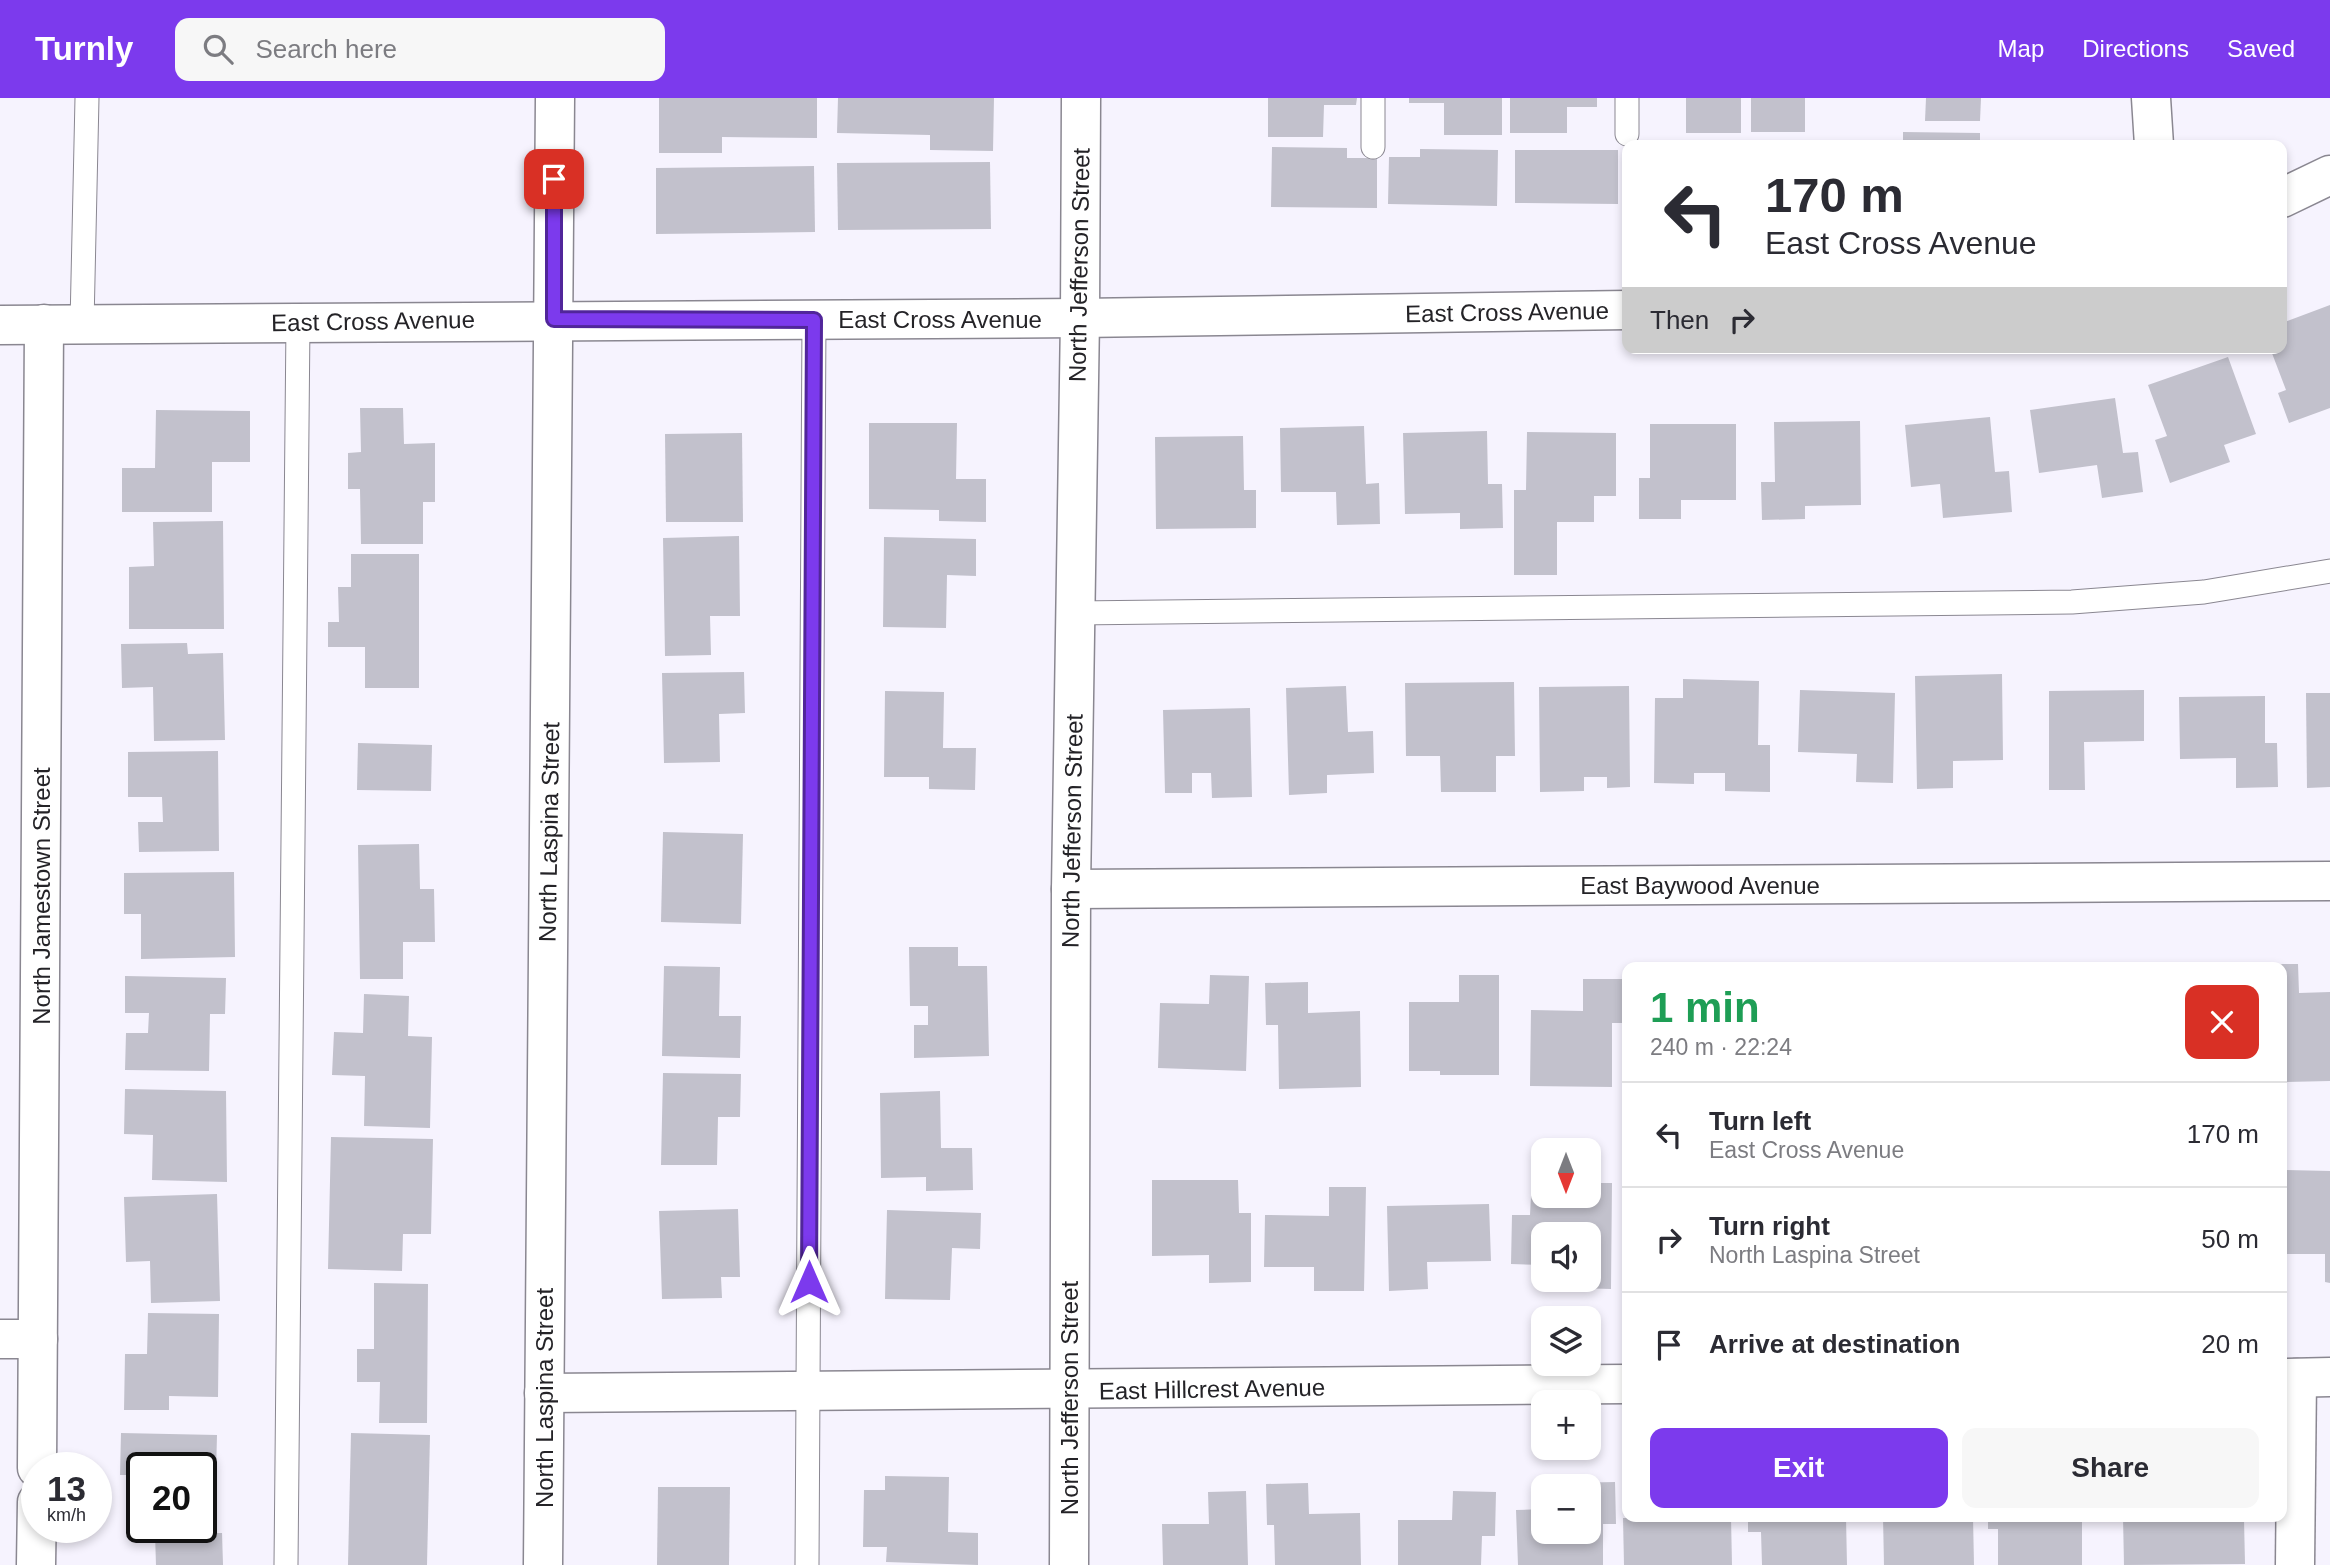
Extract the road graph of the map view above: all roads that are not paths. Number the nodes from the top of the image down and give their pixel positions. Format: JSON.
{"nodes":[{"id":1,"x":87,"y":98,"type":"edge"},
{"id":2,"x":555,"y":98,"type":"edge"},
{"id":3,"x":1081,"y":98,"type":"edge"},
{"id":4,"x":1373,"y":98,"type":"edge"},
{"id":5,"x":1627,"y":98,"type":"edge"},
{"id":6,"x":2151,"y":98,"type":"edge"},
{"id":7,"x":1627,"y":134,"type":"dead end"},
{"id":8,"x":2154,"y":140,"type":"edge"},
{"id":9,"x":1373,"y":147,"type":"dead end"},
{"id":10,"x":2330,"y":175,"type":"edge"},
{"id":11,"x":2287,"y":196,"type":"edge"},
{"id":12,"x":1622,"y":310,"type":"edge"},
{"id":13,"x":1080,"y":318,"type":"junction"},
{"id":14,"x":554,"y":319,"type":"junction"},
{"id":15,"x":814,"y":320,"type":"junction"},
{"id":16,"x":298,"y":322,"type":"junction"},
{"id":17,"x":44,"y":324,"type":"junction"},
{"id":18,"x":82,"y":324,"type":"junction"},
{"id":19,"x":0,"y":325,"type":"edge"},
{"id":20,"x":2330,"y":571,"type":"edge"},
{"id":21,"x":1075,"y":613,"type":"junction"},
{"id":22,"x":2330,"y":881,"type":"edge"},
{"id":23,"x":1071,"y":889,"type":"junction"},
{"id":24,"x":0,"y":1339,"type":"edge"},
{"id":25,"x":38,"y":1339,"type":"junction"},
{"id":26,"x":2303,"y":1378,"type":"edge"},
{"id":27,"x":1622,"y":1384,"type":"edge"},
{"id":28,"x":1069,"y":1390,"type":"junction"},
{"id":29,"x":808,"y":1391,"type":"junction"},
{"id":30,"x":544,"y":1393,"type":"junction"},
{"id":31,"x":37,"y":1452,"type":"edge"},
{"id":32,"x":36,"y":1543,"type":"edge"},
{"id":33,"x":36,"y":1565,"type":"edge"},
{"id":34,"x":286,"y":1565,"type":"edge"},
{"id":35,"x":543,"y":1565,"type":"edge"},
{"id":36,"x":807,"y":1565,"type":"edge"},
{"id":37,"x":1069,"y":1565,"type":"edge"},
{"id":38,"x":2295,"y":1565,"type":"edge"}],
"edges":[{"from":1,"to":18,"type":"lane"},
{"from":2,"to":14,"type":"street","name":"North Laspina Street"},
{"from":3,"to":13,"type":"street","name":"North Jefferson Street"},
{"from":4,"to":9,"type":"lane"},
{"from":5,"to":7,"type":"lane"},
{"from":6,"to":8,"type":"street"},
{"from":10,"to":11,"type":"street"},
{"from":12,"to":13,"type":"street","name":"East Cross Avenue"},
{"from":13,"to":15,"type":"street","name":"East Cross Avenue"},
{"from":13,"to":21,"type":"street","name":"North Jefferson Street"},
{"from":14,"to":15,"type":"street","name":"East Cross Avenue"},
{"from":14,"to":16,"type":"street","name":"East Cross Avenue"},
{"from":14,"to":30,"type":"street","name":"North Laspina Street"},
{"from":15,"to":29,"type":"lane"},
{"from":16,"to":18,"type":"street","name":"East Cross Avenue"},
{"from":16,"to":34,"type":"lane"},
{"from":17,"to":18,"type":"street","name":"East Cross Avenue"},
{"from":17,"to":19,"type":"street","name":"East Cross Avenue"},
{"from":17,"to":25,"type":"street","name":"North Jamestown Street"},
{"from":20,"to":21,"type":"lane"},
{"from":21,"to":23,"type":"street","name":"North Jefferson Street"},
{"from":22,"to":23,"type":"street","name":"East Baywood Avenue"},
{"from":23,"to":28,"type":"street","name":"North Jefferson Street"},
{"from":24,"to":25,"type":"street"},
{"from":25,"to":31,"type":"street","name":"North Jamestown Street"},
{"from":26,"to":38,"type":"street"},
{"from":27,"to":28,"type":"street","name":"East Hillcrest Avenue"},
{"from":28,"to":29,"type":"street","name":"East Hillcrest Avenue"},
{"from":28,"to":37,"type":"street","name":"North Jefferson Street"},
{"from":29,"to":30,"type":"street","name":"East Hillcrest Avenue"},
{"from":29,"to":36,"type":"lane"},
{"from":30,"to":35,"type":"street","name":"North Laspina Street"},
{"from":32,"to":33,"type":"street"}]}
